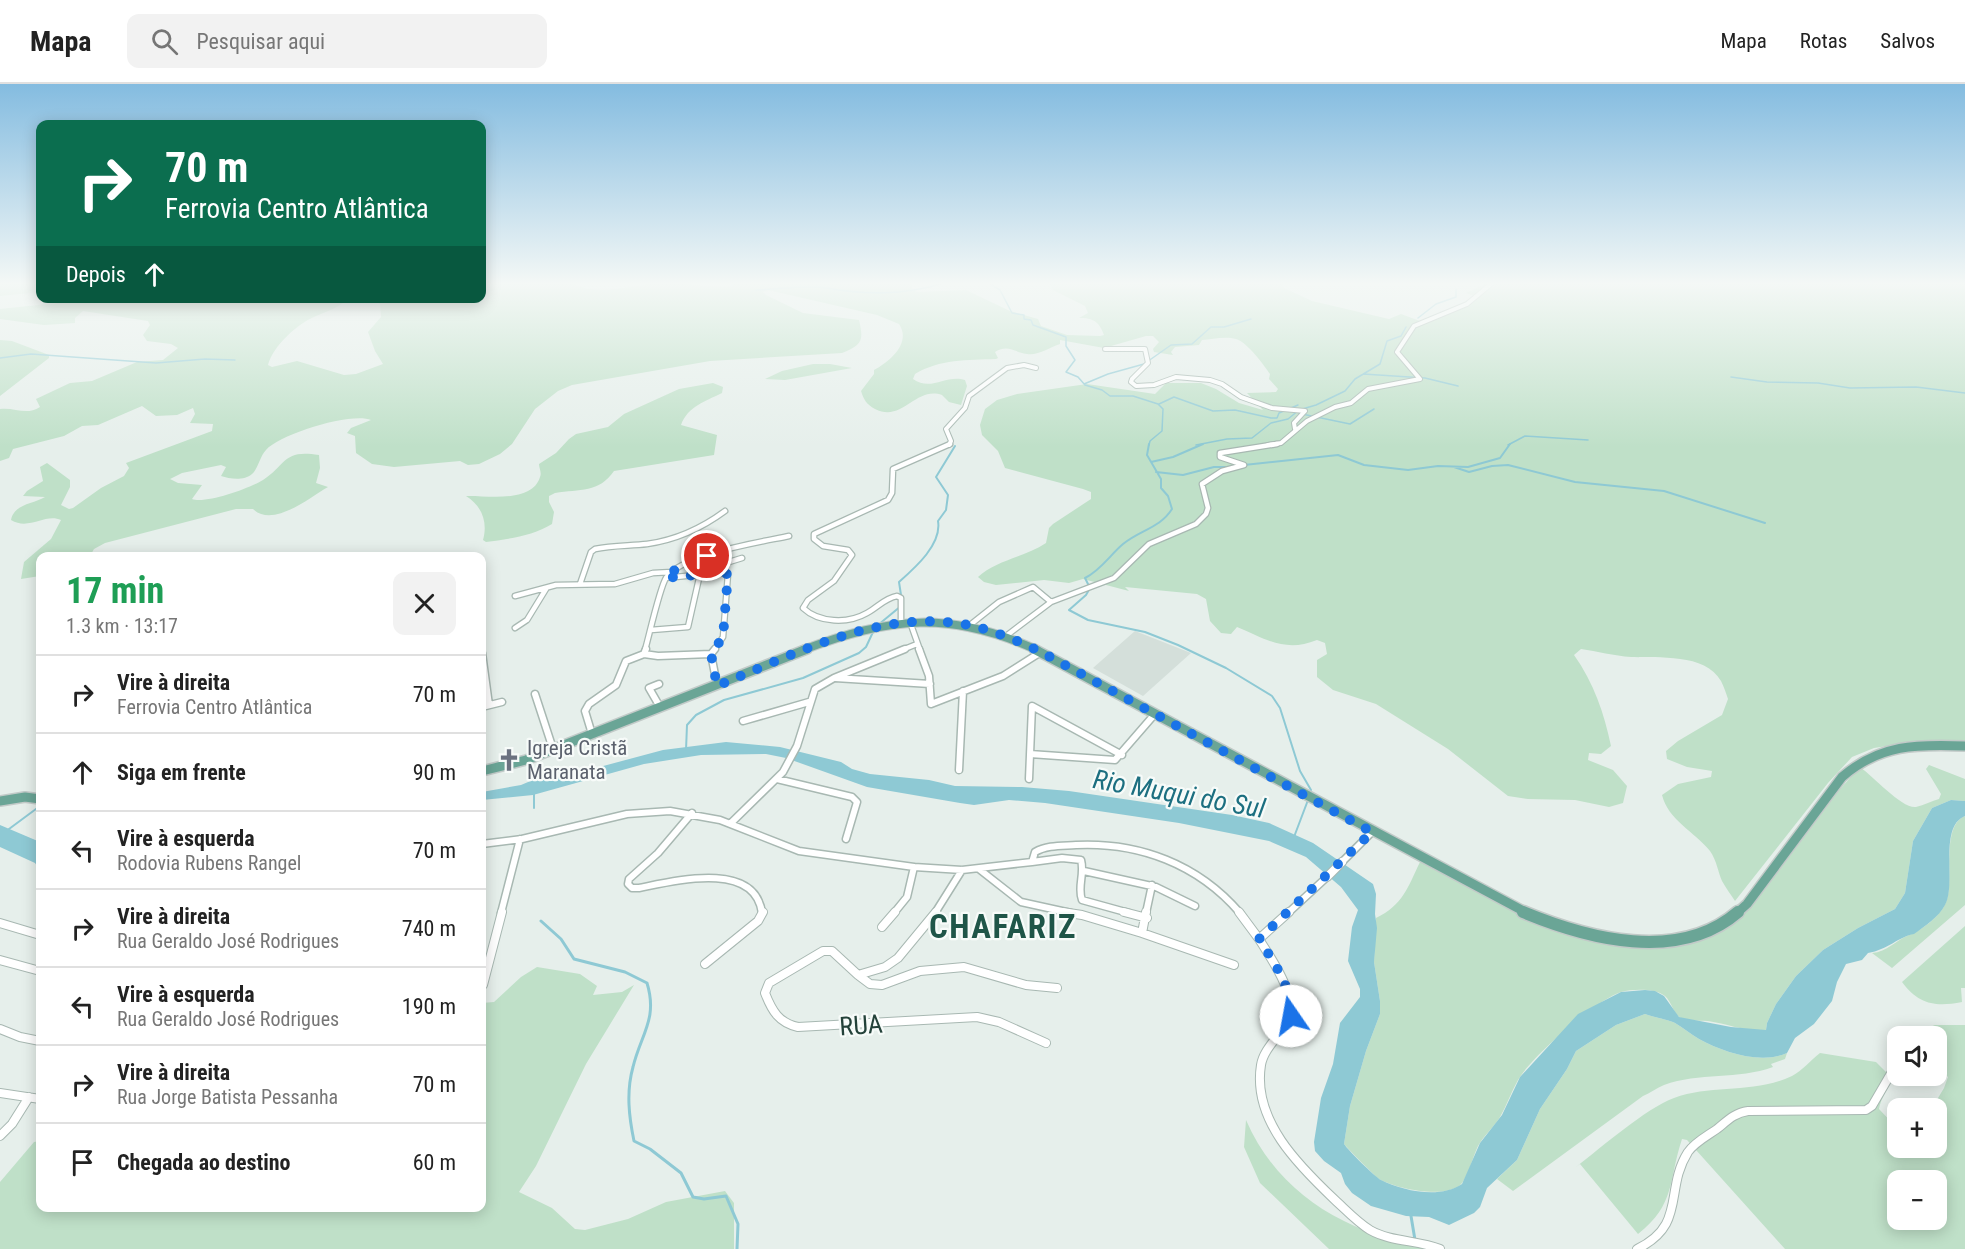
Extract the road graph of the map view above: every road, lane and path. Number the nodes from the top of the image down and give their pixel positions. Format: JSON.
{"nodes":[{"id":1,"x":1405,"y":338,"type":"edge"},
{"id":2,"x":1105,"y":349,"type":"dead end"},
{"id":3,"x":1036,"y":368,"type":"dead end"},
{"id":4,"x":1295,"y":429,"type":"junction"},
{"id":5,"x":1219,"y":456,"type":"joint"},
{"id":6,"x":725,"y":511,"type":"dead end"},
{"id":7,"x":789,"y":536,"type":"dead end"},
{"id":8,"x":742,"y":558,"type":"dead end"},
{"id":9,"x":672,"y":572,"type":"junction"},
{"id":10,"x":700,"y":574,"type":"junction"},
{"id":11,"x":686,"y":576,"type":"junction"},
{"id":12,"x":666,"y":578,"type":"junction"},
{"id":13,"x":1114,"y":578,"type":"joint"},
{"id":14,"x":580,"y":584,"type":"junction"},
{"id":15,"x":1093,"y":586,"type":"joint"},
{"id":16,"x":1086,"y":587,"type":"joint"},
{"id":17,"x":547,"y":588,"type":"junction"},
{"id":18,"x":515,"y":596,"type":"dead end"},
{"id":19,"x":1051,"y":602,"type":"junction"},
{"id":20,"x":905,"y":622,"type":"junction"},
{"id":21,"x":970,"y":625,"type":"junction"},
{"id":22,"x":515,"y":628,"type":"dead end"},
{"id":23,"x":651,"y":630,"type":"junction"},
{"id":24,"x":1006,"y":636,"type":"junction"},
{"id":25,"x":917,"y":644,"type":"junction"},
{"id":26,"x":1041,"y":652,"type":"junction"},
{"id":27,"x":644,"y":654,"type":"junction"},
{"id":28,"x":711,"y":654,"type":"junction"},
{"id":29,"x":834,"y":678,"type":"junction"},
{"id":30,"x":659,"y":684,"type":"dead end"},
{"id":31,"x":930,"y":684,"type":"junction"},
{"id":32,"x":717,"y":686,"type":"junction"},
{"id":33,"x":486,"y":690,"type":"edge"},
{"id":34,"x":963,"y":691,"type":"junction"},
{"id":35,"x":535,"y":694,"type":"dead end"},
{"id":36,"x":502,"y":702,"type":"dead end"},
{"id":37,"x":809,"y":702,"type":"junction"},
{"id":38,"x":489,"y":705,"type":"junction"},
{"id":39,"x":486,"y":706,"type":"edge"},
{"id":40,"x":660,"y":707,"type":"junction"},
{"id":41,"x":1154,"y":715,"type":"junction"},
{"id":42,"x":743,"y":721,"type":"dead end"},
{"id":43,"x":592,"y":734,"type":"junction"},
{"id":44,"x":1965,"y":746,"type":"edge"},
{"id":45,"x":553,"y":749,"type":"junction"},
{"id":46,"x":1030,"y":754,"type":"junction"},
{"id":47,"x":1122,"y":755,"type":"junction"},
{"id":48,"x":486,"y":770,"type":"edge"},
{"id":49,"x":959,"y":770,"type":"dead end"},
{"id":50,"x":777,"y":779,"type":"junction"},
{"id":51,"x":1029,"y":779,"type":"dead end"},
{"id":52,"x":36,"y":798,"type":"edge"},
{"id":53,"x":0,"y":801,"type":"edge"},
{"id":54,"x":692,"y":813,"type":"junction"},
{"id":55,"x":730,"y":823,"type":"junction"},
{"id":56,"x":1372,"y":832,"type":"junction"},
{"id":57,"x":846,"y":838,"type":"dead end"},
{"id":58,"x":520,"y":840,"type":"junction"},
{"id":59,"x":486,"y":844,"type":"edge"},
{"id":60,"x":1032,"y":862,"type":"junction"},
{"id":61,"x":1342,"y":862,"type":"joint"},
{"id":62,"x":914,"y":867,"type":"junction"},
{"id":63,"x":979,"y":869,"type":"junction"},
{"id":64,"x":962,"y":870,"type":"junction"},
{"id":65,"x":1084,"y":871,"type":"junction"},
{"id":66,"x":1327,"y":877,"type":"joint"},
{"id":67,"x":1152,"y":885,"type":"junction"},
{"id":68,"x":1195,"y":906,"type":"dead end"},
{"id":69,"x":1147,"y":918,"type":"junction"},
{"id":70,"x":0,"y":923,"type":"edge"},
{"id":71,"x":882,"y":927,"type":"dead end"},
{"id":72,"x":1142,"y":933,"type":"junction"},
{"id":73,"x":36,"y":934,"type":"edge"},
{"id":74,"x":1259,"y":939,"type":"junction"},
{"id":75,"x":486,"y":956,"type":"edge"},
{"id":76,"x":0,"y":960,"type":"edge"},
{"id":77,"x":705,"y":964,"type":"dead end"},
{"id":78,"x":1234,"y":965,"type":"dead end"},
{"id":79,"x":36,"y":970,"type":"edge"},
{"id":80,"x":858,"y":975,"type":"junction"},
{"id":81,"x":1057,"y":988,"type":"dead end"},
{"id":82,"x":0,"y":1029,"type":"edge"},
{"id":83,"x":36,"y":1040,"type":"edge"},
{"id":84,"x":1046,"y":1043,"type":"dead end"},
{"id":85,"x":1887,"y":1080,"type":"edge"},
{"id":86,"x":0,"y":1093,"type":"edge"},
{"id":87,"x":29,"y":1097,"type":"junction"},
{"id":88,"x":36,"y":1098,"type":"edge"},
{"id":89,"x":0,"y":1136,"type":"edge"},
{"id":90,"x":1440,"y":1249,"type":"edge"},
{"id":91,"x":1637,"y":1249,"type":"edge"}],
"edges":[{"from":1,"to":4,"type":"street"},
{"from":2,"to":4,"type":"street"},
{"from":3,"to":20,"type":"street"},
{"from":4,"to":5,"type":"street"},
{"from":5,"to":13,"type":"street"},
{"from":6,"to":14,"type":"street"},
{"from":7,"to":9,"type":"street"},
{"from":8,"to":11,"type":"street"},
{"from":9,"to":12,"type":"street"},
{"from":9,"to":14,"type":"street"},
{"from":10,"to":11,"type":"street"},
{"from":10,"to":23,"type":"street"},
{"from":10,"to":28,"type":"street"},
{"from":11,"to":12,"type":"street"},
{"from":12,"to":23,"type":"street"},
{"from":13,"to":15,"type":"street"},
{"from":14,"to":17,"type":"street"},
{"from":15,"to":16,"type":"street"},
{"from":16,"to":19,"type":"street"},
{"from":17,"to":18,"type":"street"},
{"from":17,"to":22,"type":"street"},
{"from":19,"to":21,"type":"street"},
{"from":19,"to":24,"type":"street"},
{"from":20,"to":21,"type":"main road"},
{"from":20,"to":25,"type":"street"},
{"from":20,"to":32,"type":"main road"},
{"from":21,"to":24,"type":"main road"},
{"from":23,"to":27,"type":"street"},
{"from":24,"to":26,"type":"main road"},
{"from":25,"to":29,"type":"street"},
{"from":25,"to":31,"type":"street"},
{"from":26,"to":34,"type":"street"},
{"from":26,"to":41,"type":"main road"},
{"from":27,"to":28,"type":"street"},
{"from":27,"to":43,"type":"street"},
{"from":28,"to":32,"type":"street"},
{"from":29,"to":31,"type":"street"},
{"from":29,"to":37,"type":"street"},
{"from":30,"to":40,"type":"street"},
{"from":31,"to":34,"type":"street"},
{"from":32,"to":40,"type":"main road"},
{"from":33,"to":38,"type":"street"},
{"from":34,"to":49,"type":"street"},
{"from":35,"to":45,"type":"street"},
{"from":36,"to":38,"type":"street"},
{"from":37,"to":42,"type":"street"},
{"from":37,"to":50,"type":"street"},
{"from":38,"to":39,"type":"street"},
{"from":40,"to":43,"type":"main road"},
{"from":41,"to":47,"type":"street"},
{"from":41,"to":56,"type":"main road"},
{"from":43,"to":45,"type":"main road"},
{"from":44,"to":56,"type":"main road"},
{"from":45,"to":48,"type":"main road"},
{"from":46,"to":47,"type":"street"},
{"from":46,"to":47,"type":"street"},
{"from":46,"to":51,"type":"street"},
{"from":50,"to":55,"type":"street"},
{"from":50,"to":57,"type":"street"},
{"from":52,"to":53,"type":"main road"},
{"from":54,"to":55,"type":"street"},
{"from":54,"to":58,"type":"street"},
{"from":54,"to":77,"type":"street"},
{"from":55,"to":62,"type":"street"},
{"from":56,"to":61,"type":"street"},
{"from":58,"to":59,"type":"street"},
{"from":58,"to":75,"type":"street"},
{"from":60,"to":63,"type":"street"},
{"from":60,"to":65,"type":"street"},
{"from":60,"to":74,"type":"street"},
{"from":61,"to":66,"type":"street"},
{"from":62,"to":64,"type":"street"},
{"from":62,"to":71,"type":"street"},
{"from":63,"to":64,"type":"street"},
{"from":63,"to":72,"type":"street"},
{"from":64,"to":80,"type":"street"},
{"from":65,"to":67,"type":"street"},
{"from":65,"to":69,"type":"street"},
{"from":66,"to":74,"type":"street"},
{"from":67,"to":68,"type":"street"},
{"from":67,"to":69,"type":"street"},
{"from":69,"to":72,"type":"street"},
{"from":70,"to":73,"type":"street"},
{"from":72,"to":78,"type":"street"},
{"from":74,"to":90,"type":"street"},
{"from":76,"to":79,"type":"street"},
{"from":80,"to":81,"type":"street"},
{"from":80,"to":84,"type":"street","name":"RUA"},
{"from":82,"to":83,"type":"street"},
{"from":85,"to":91,"type":"street"},
{"from":86,"to":87,"type":"street"},
{"from":87,"to":88,"type":"street"},
{"from":87,"to":89,"type":"street"}]}
